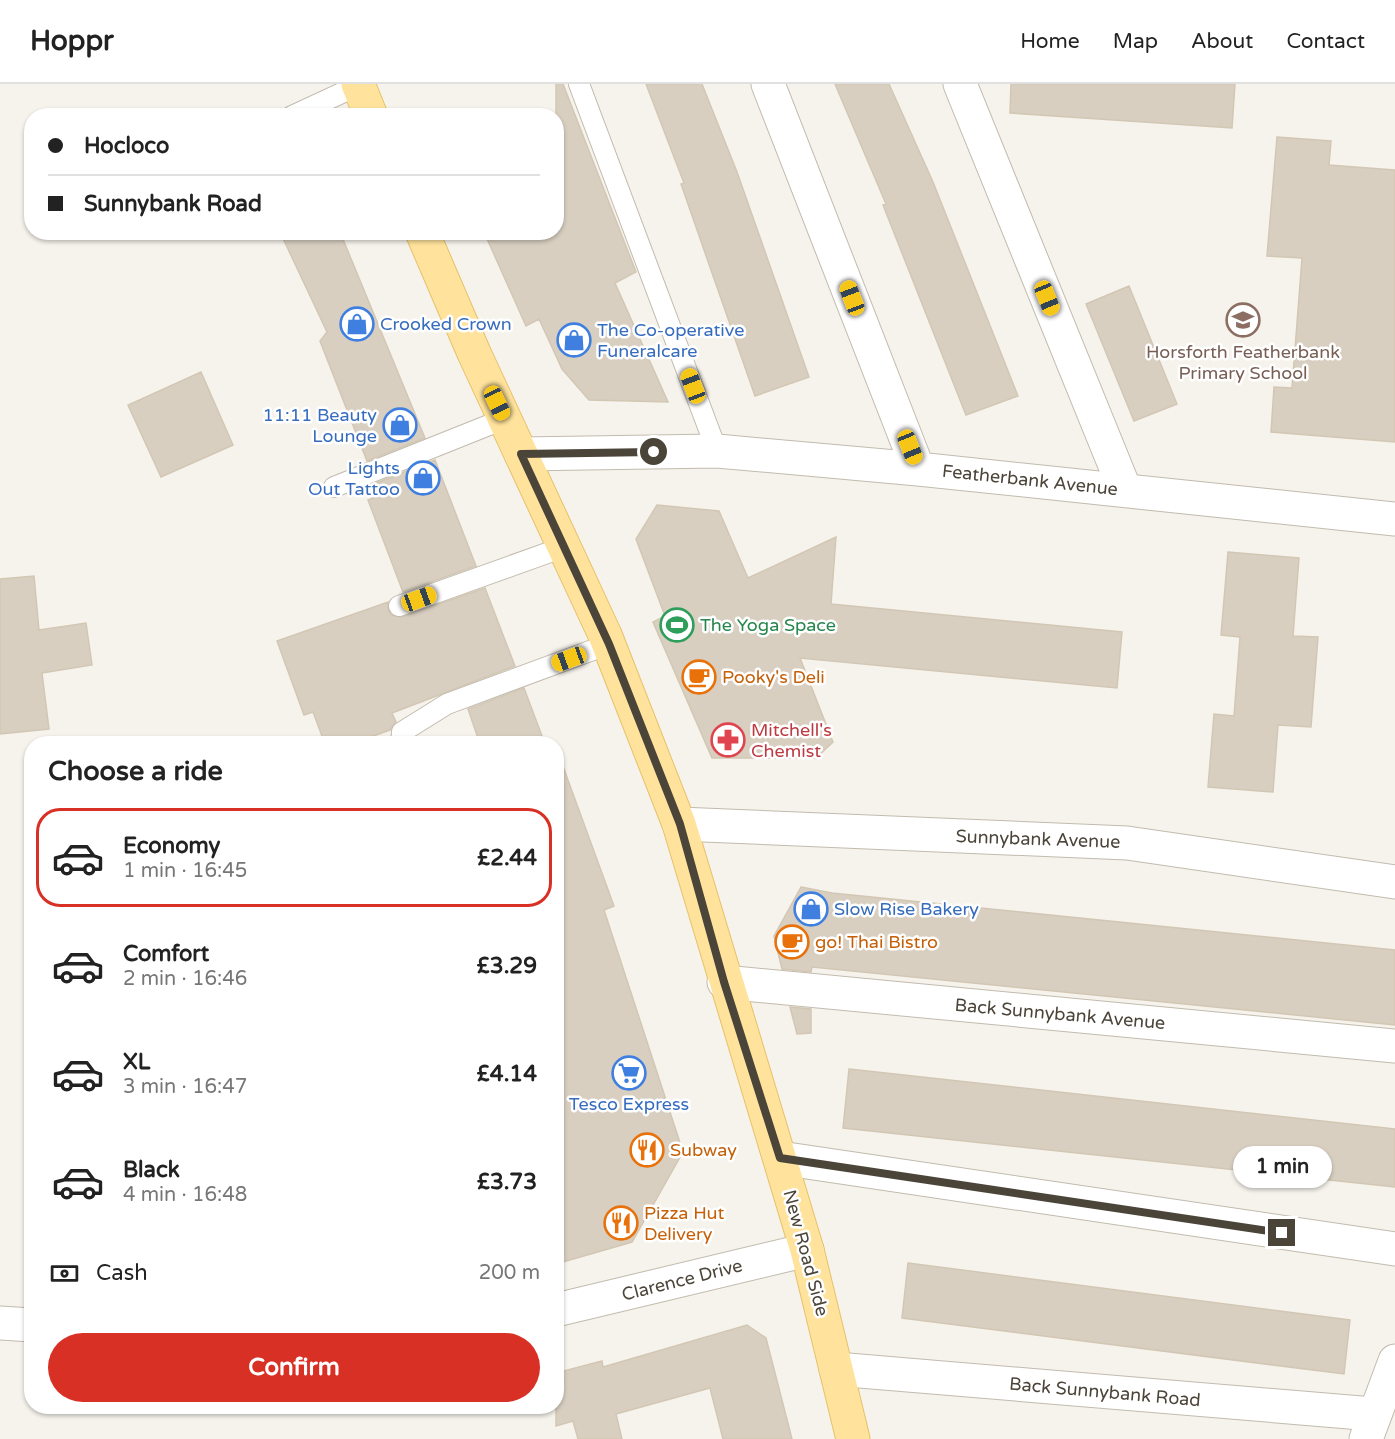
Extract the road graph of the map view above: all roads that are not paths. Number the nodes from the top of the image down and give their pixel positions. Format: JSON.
{"nodes":[{"id":1,"x":579,"y":84,"type":"edge"},
{"id":2,"x":768,"y":84,"type":"edge"},
{"id":3,"x":960,"y":84,"type":"edge"},
{"id":4,"x":358,"y":85,"type":"edge"},
{"id":5,"x":309,"y":108,"type":"edge"},
{"id":6,"x":368,"y":108,"type":"edge"},
{"id":7,"x":426,"y":240,"type":"edge"},
{"id":8,"x":504,"y":419,"type":"junction"},
{"id":9,"x":717,"y":451,"type":"junction"},
{"id":10,"x":521,"y":454,"type":"junction"},
{"id":11,"x":918,"y":469,"type":"junction"},
{"id":12,"x":334,"y":487,"type":"dead end"},
{"id":13,"x":1125,"y":490,"type":"junction"},
{"id":14,"x":1395,"y":519,"type":"edge"},
{"id":15,"x":564,"y":547,"type":"junction"},
{"id":16,"x":399,"y":606,"type":"dead end"},
{"id":17,"x":609,"y":644,"type":"junction"},
{"id":18,"x":402,"y":736,"type":"edge"},
{"id":19,"x":680,"y":824,"type":"junction"},
{"id":20,"x":1395,"y":882,"type":"edge"},
{"id":21,"x":724,"y":982,"type":"junction"},
{"id":22,"x":1395,"y":1046,"type":"edge"},
{"id":23,"x":780,"y":1158,"type":"junction"},
{"id":24,"x":1395,"y":1249,"type":"edge"},
{"id":25,"x":807,"y":1250,"type":"junction"},
{"id":26,"x":564,"y":1308,"type":"edge"},
{"id":27,"x":0,"y":1323,"type":"edge"},
{"id":28,"x":24,"y":1324,"type":"edge"},
{"id":29,"x":1395,"y":1361,"type":"edge"},
{"id":30,"x":836,"y":1369,"type":"junction"},
{"id":31,"x":1370,"y":1427,"type":"edge"},
{"id":32,"x":853,"y":1439,"type":"edge"}],
"edges":[{"from":1,"to":9,"type":"lane"},
{"from":2,"to":11,"type":"street"},
{"from":3,"to":13,"type":"street"},
{"from":4,"to":5,"type":"lane"},
{"from":4,"to":6,"type":"main road"},
{"from":7,"to":8,"type":"main road","name":"New Road Side"},
{"from":8,"to":10,"type":"main road","name":"New Road Side"},
{"from":8,"to":12,"type":"lane"},
{"from":9,"to":10,"type":"street","name":"Featherbank Avenue"},
{"from":9,"to":11,"type":"street","name":"Featherbank Avenue"},
{"from":10,"to":15,"type":"main road","name":"New Road Side"},
{"from":11,"to":13,"type":"street","name":"Featherbank Avenue"},
{"from":13,"to":14,"type":"street","name":"Featherbank Avenue"},
{"from":15,"to":16,"type":"lane"},
{"from":15,"to":17,"type":"main road","name":"New Road Side"},
{"from":17,"to":18,"type":"lane"},
{"from":17,"to":19,"type":"main road","name":"New Road Side"},
{"from":19,"to":20,"type":"street","name":"Sunnybank Avenue"},
{"from":19,"to":21,"type":"main road","name":"New Road Side"},
{"from":21,"to":22,"type":"street","name":"Back Sunnybank Avenue"},
{"from":21,"to":23,"type":"main road","name":"New Road Side"},
{"from":23,"to":24,"type":"street"},
{"from":23,"to":25,"type":"main road","name":"New Road Side"},
{"from":25,"to":26,"type":"street","name":"Clarence Drive"},
{"from":25,"to":30,"type":"main road","name":"New Road Side"},
{"from":27,"to":28,"type":"street"},
{"from":29,"to":31,"type":"street"},
{"from":30,"to":31,"type":"street","name":"Back Sunnybank Road"},
{"from":30,"to":32,"type":"main road","name":"New Road Side"}]}
